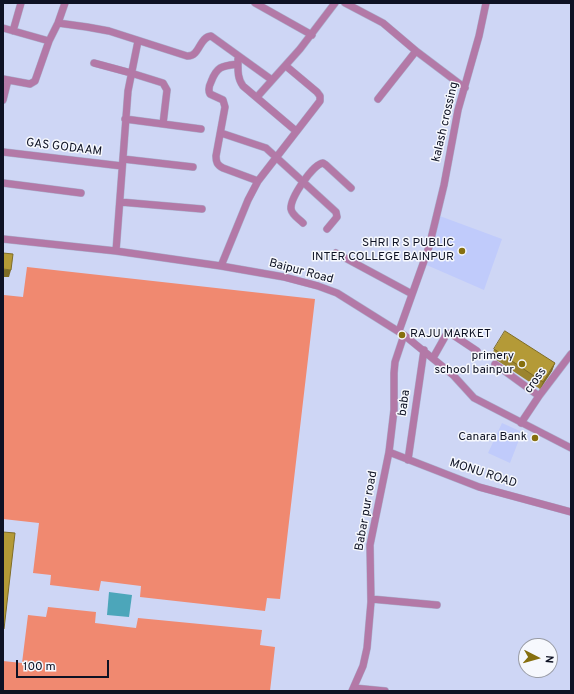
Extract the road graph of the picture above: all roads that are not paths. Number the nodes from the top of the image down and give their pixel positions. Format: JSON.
{"nodes":[{"id":1,"x":21,"y":3,"type":"edge"},
{"id":2,"x":65,"y":3,"type":"edge"},
{"id":3,"x":255,"y":3,"type":"edge"},
{"id":4,"x":335,"y":3,"type":"edge"},
{"id":5,"x":345,"y":3,"type":"edge"},
{"id":6,"x":486,"y":3,"type":"edge"},
{"id":7,"x":58,"y":23,"type":"junction"},
{"id":8,"x":3,"y":28,"type":"edge"},
{"id":9,"x":12,"y":31,"type":"junction"},
{"id":10,"x":312,"y":34,"type":"junction"},
{"id":11,"x":49,"y":41,"type":"junction"},
{"id":12,"x":138,"y":41,"type":"junction"},
{"id":13,"x":416,"y":51,"type":"junction"},
{"id":14,"x":238,"y":54,"type":"junction"},
{"id":15,"x":94,"y":63,"type":"dead end"},
{"id":16,"x":238,"y":64,"type":"junction"},
{"id":17,"x":286,"y":66,"type":"junction"},
{"id":18,"x":131,"y":72,"type":"junction"},
{"id":19,"x":6,"y":79,"type":"edge"},
{"id":20,"x":272,"y":80,"type":"junction"},
{"id":21,"x":465,"y":88,"type":"junction"},
{"id":22,"x":257,"y":97,"type":"junction"},
{"id":23,"x":378,"y":99,"type":"dead end"},
{"id":24,"x":3,"y":100,"type":"edge"},
{"id":25,"x":125,"y":119,"type":"junction"},
{"id":26,"x":164,"y":124,"type":"junction"},
{"id":27,"x":201,"y":129,"type":"dead end"},
{"id":28,"x":296,"y":131,"type":"junction"},
{"id":29,"x":221,"y":133,"type":"junction"},
{"id":30,"x":3,"y":152,"type":"edge"},
{"id":31,"x":277,"y":157,"type":"junction"},
{"id":32,"x":122,"y":162,"type":"junction"},
{"id":33,"x":193,"y":167,"type":"dead end"},
{"id":34,"x":258,"y":181,"type":"junction"},
{"id":35,"x":303,"y":182,"type":"junction"},
{"id":36,"x":3,"y":183,"type":"edge"},
{"id":37,"x":351,"y":188,"type":"dead end"},
{"id":38,"x":81,"y":193,"type":"dead end"},
{"id":39,"x":120,"y":202,"type":"junction"},
{"id":40,"x":202,"y":209,"type":"dead end"},
{"id":41,"x":304,"y":223,"type":"dead end"},
{"id":42,"x":327,"y":230,"type":"dead end"},
{"id":43,"x":3,"y":239,"type":"edge"},
{"id":44,"x":116,"y":251,"type":"junction"},
{"id":45,"x":336,"y":253,"type":"dead end"},
{"id":46,"x":221,"y":266,"type":"junction"},
{"id":47,"x":412,"y":294,"type":"junction"},
{"id":48,"x":402,"y":333,"type":"junction"},
{"id":49,"x":424,"y":350,"type":"junction"},
{"id":50,"x":477,"y":351,"type":"dead end"},
{"id":51,"x":571,"y":354,"type":"edge"},
{"id":52,"x":433,"y":358,"type":"junction"},
{"id":53,"x":495,"y":364,"type":"dead end"},
{"id":54,"x":539,"y":396,"type":"junction"},
{"id":55,"x":521,"y":423,"type":"junction"},
{"id":56,"x":571,"y":448,"type":"edge"},
{"id":57,"x":389,"y":452,"type":"junction"},
{"id":58,"x":408,"y":460,"type":"junction"},
{"id":59,"x":571,"y":512,"type":"edge"},
{"id":60,"x":371,"y":599,"type":"junction"},
{"id":61,"x":436,"y":605,"type":"dead end"},
{"id":62,"x":353,"y":690,"type":"edge"},
{"id":63,"x":386,"y":691,"type":"edge"}],
"edges":[{"from":1,"to":9,"type":"street"},
{"from":2,"to":7,"type":"street"},
{"from":3,"to":10,"type":"street"},
{"from":4,"to":10,"type":"street"},
{"from":5,"to":13,"type":"street"},
{"from":6,"to":21,"type":"street","name":"kalash crossing"},
{"from":7,"to":11,"type":"street"},
{"from":7,"to":12,"type":"street"},
{"from":8,"to":9,"type":"street"},
{"from":9,"to":11,"type":"street"},
{"from":10,"to":17,"type":"street"},
{"from":11,"to":19,"type":"street"},
{"from":12,"to":14,"type":"street"},
{"from":12,"to":18,"type":"street"},
{"from":13,"to":21,"type":"street"},
{"from":13,"to":23,"type":"street"},
{"from":14,"to":16,"type":"street"},
{"from":14,"to":20,"type":"street"},
{"from":15,"to":18,"type":"street"},
{"from":16,"to":22,"type":"street"},
{"from":16,"to":29,"type":"street"},
{"from":17,"to":20,"type":"street"},
{"from":17,"to":28,"type":"street"},
{"from":18,"to":25,"type":"street"},
{"from":18,"to":26,"type":"street"},
{"from":19,"to":24,"type":"street"},
{"from":20,"to":22,"type":"street"},
{"from":21,"to":47,"type":"street","name":"kalash crossing"},
{"from":22,"to":28,"type":"street"},
{"from":25,"to":26,"type":"street"},
{"from":25,"to":32,"type":"street"},
{"from":26,"to":27,"type":"street"},
{"from":28,"to":31,"type":"street"},
{"from":29,"to":31,"type":"street"},
{"from":29,"to":34,"type":"street"},
{"from":30,"to":32,"type":"street","name":"GAS GODAAM"},
{"from":31,"to":34,"type":"street"},
{"from":31,"to":35,"type":"street"},
{"from":32,"to":33,"type":"street","name":"GAS GODAAM"},
{"from":32,"to":39,"type":"street"},
{"from":34,"to":46,"type":"street"},
{"from":35,"to":37,"type":"street"},
{"from":35,"to":41,"type":"street"},
{"from":35,"to":42,"type":"street"},
{"from":36,"to":38,"type":"street"},
{"from":39,"to":40,"type":"street"},
{"from":39,"to":44,"type":"street"},
{"from":43,"to":44,"type":"street","name":"Baipur Road"},
{"from":44,"to":46,"type":"street","name":"Baipur Road"},
{"from":45,"to":47,"type":"street"},
{"from":46,"to":48,"type":"street","name":"Baipur Road"},
{"from":47,"to":48,"type":"street","name":"Babar pur road"},
{"from":48,"to":49,"type":"street","name":"Baipur Road"},
{"from":48,"to":57,"type":"street","name":"Babar pur road"},
{"from":49,"to":52,"type":"street","name":"Baipur Road"},
{"from":49,"to":58,"type":"street","name":"baba"},
{"from":50,"to":52,"type":"street"},
{"from":51,"to":54,"type":"street","name":"cross"},
{"from":52,"to":55,"type":"street","name":"Baipur Road"},
{"from":53,"to":54,"type":"street"},
{"from":54,"to":55,"type":"street","name":"cross"},
{"from":55,"to":56,"type":"street","name":"Baipur Road"},
{"from":57,"to":58,"type":"street","name":"MONU ROAD"},
{"from":57,"to":60,"type":"street","name":"Babar pur road"},
{"from":58,"to":59,"type":"street","name":"MONU ROAD"},
{"from":60,"to":61,"type":"street"},
{"from":60,"to":62,"type":"street","name":"Babar pur road"},
{"from":62,"to":63,"type":"street"}]}
